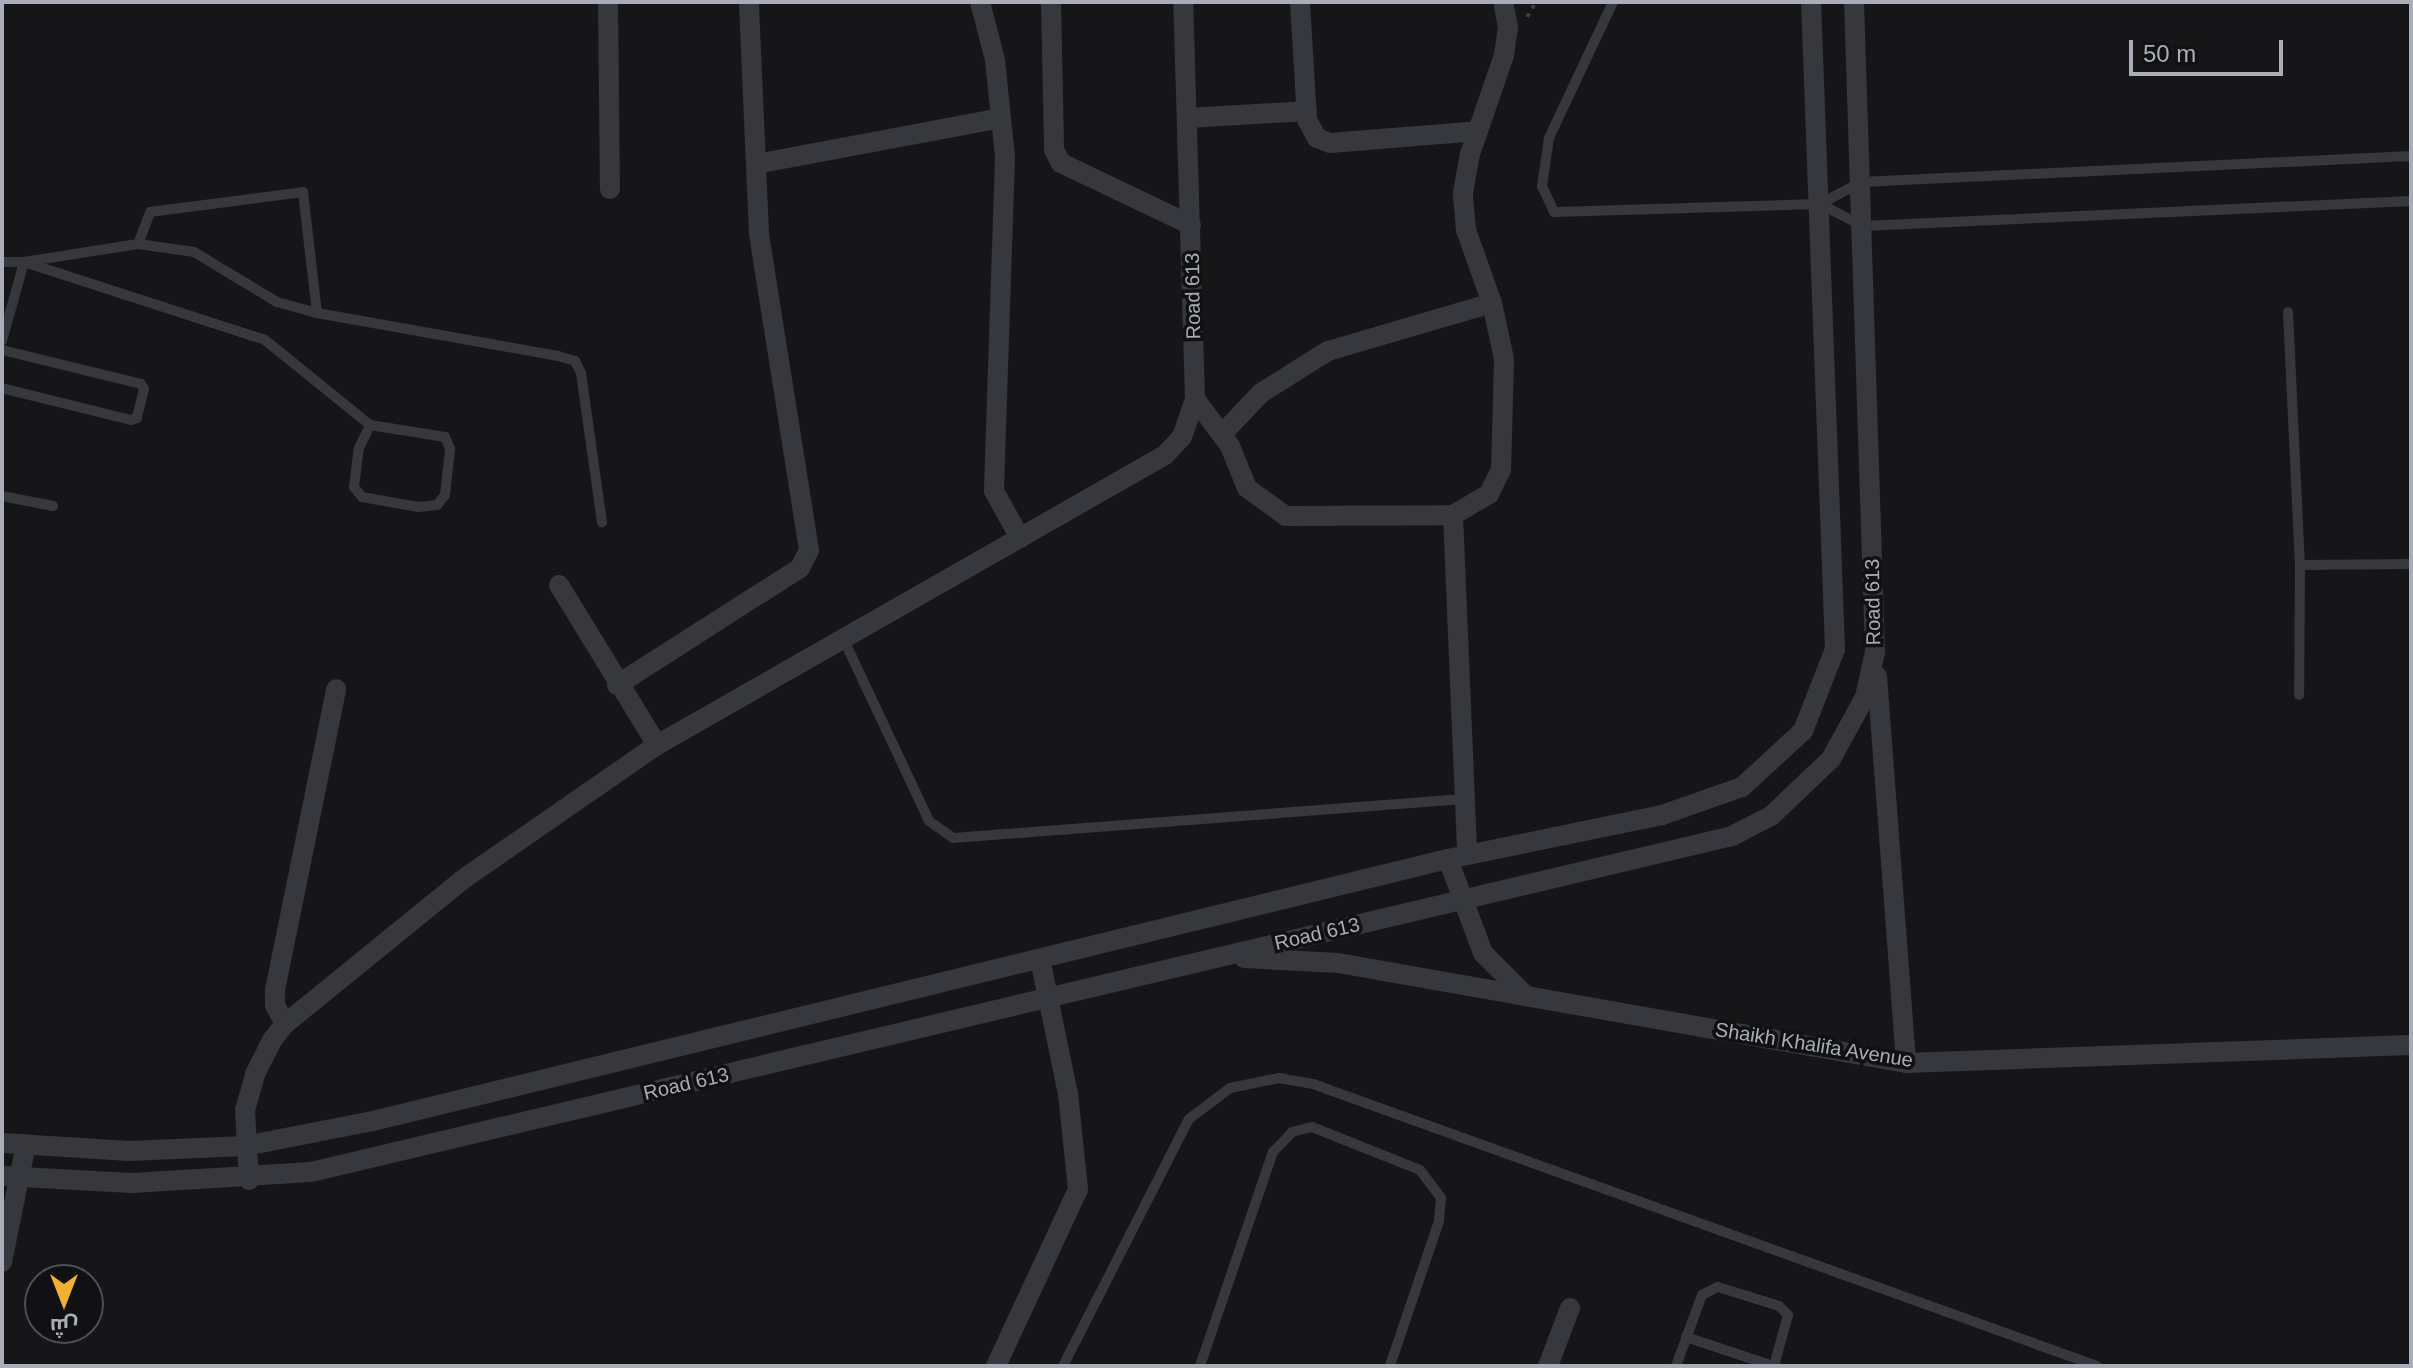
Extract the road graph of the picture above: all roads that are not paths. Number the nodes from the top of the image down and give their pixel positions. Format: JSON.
{"nodes":[{"id":1,"x":608,"y":2,"type":"edge"},
{"id":2,"x":749,"y":2,"type":"edge"},
{"id":3,"x":980,"y":2,"type":"edge"},
{"id":4,"x":1051,"y":2,"type":"edge"},
{"id":5,"x":1183,"y":2,"type":"edge"},
{"id":6,"x":1300,"y":2,"type":"edge"},
{"id":7,"x":1503,"y":2,"type":"edge"},
{"id":8,"x":1613,"y":2,"type":"edge"},
{"id":9,"x":1811,"y":2,"type":"edge"},
{"id":10,"x":1854,"y":2,"type":"edge"},
{"id":11,"x":1307,"y":111,"type":"junction"},
{"id":12,"x":1001,"y":118,"type":"junction"},
{"id":13,"x":1189,"y":118,"type":"junction"},
{"id":14,"x":1478,"y":131,"type":"junction"},
{"id":15,"x":2411,"y":156,"type":"edge"},
{"id":16,"x":756,"y":164,"type":"junction"},
{"id":17,"x":1861,"y":182,"type":"junction"},
{"id":18,"x":610,"y":189,"type":"dead end"},
{"id":19,"x":2411,"y":201,"type":"edge"},
{"id":20,"x":1820,"y":204,"type":"junction"},
{"id":21,"x":1191,"y":225,"type":"junction"},
{"id":22,"x":1863,"y":226,"type":"junction"},
{"id":23,"x":138,"y":244,"type":"junction"},
{"id":24,"x":2,"y":262,"type":"edge"},
{"id":25,"x":24,"y":262,"type":"junction"},
{"id":26,"x":1492,"y":303,"type":"junction"},
{"id":27,"x":2288,"y":312,"type":"dead end"},
{"id":28,"x":317,"y":313,"type":"junction"},
{"id":29,"x":2,"y":341,"type":"edge"},
{"id":30,"x":2,"y":350,"type":"edge"},
{"id":31,"x":2,"y":388,"type":"edge"},
{"id":32,"x":1195,"y":399,"type":"junction"},
{"id":33,"x":370,"y":425,"type":"junction"},
{"id":34,"x":1223,"y":433,"type":"junction"},
{"id":35,"x":2,"y":496,"type":"edge"},
{"id":36,"x":53,"y":506,"type":"dead end"},
{"id":37,"x":1453,"y":515,"type":"junction"},
{"id":38,"x":602,"y":523,"type":"dead end"},
{"id":39,"x":1020,"y":538,"type":"junction"},
{"id":40,"x":2411,"y":564,"type":"edge"},
{"id":41,"x":2300,"y":565,"type":"junction"},
{"id":42,"x":559,"y":585,"type":"dead end"},
{"id":43,"x":843,"y":638,"type":"junction"},
{"id":44,"x":1875,"y":652,"type":"junction"},
{"id":45,"x":617,"y":685,"type":"junction"},
{"id":46,"x":336,"y":689,"type":"dead end"},
{"id":47,"x":2299,"y":695,"type":"dead end"},
{"id":48,"x":657,"y":745,"type":"junction"},
{"id":49,"x":1464,"y":799,"type":"junction"},
{"id":50,"x":1458,"y":857,"type":"junction"},
{"id":51,"x":1459,"y":901,"type":"junction"},
{"id":52,"x":1222,"y":957,"type":"junction"},
{"id":53,"x":1040,"y":959,"type":"junction"},
{"id":54,"x":1525,"y":995,"type":"junction"},
{"id":55,"x":1049,"y":998,"type":"junction"},
{"id":56,"x":285,"y":1024,"type":"junction"},
{"id":57,"x":2411,"y":1045,"type":"edge"},
{"id":58,"x":1906,"y":1063,"type":"junction"},
{"id":59,"x":2,"y":1143,"type":"edge"},
{"id":60,"x":26,"y":1144,"type":"junction"},
{"id":61,"x":245,"y":1146,"type":"junction"},
{"id":62,"x":10,"y":1176,"type":"edge"},
{"id":63,"x":249,"y":1180,"type":"junction"},
{"id":64,"x":2,"y":1262,"type":"edge"},
{"id":65,"x":1570,"y":1308,"type":"dead end"},
{"id":66,"x":1686,"y":1337,"type":"junction"},
{"id":67,"x":996,"y":1366,"type":"edge"},
{"id":68,"x":1063,"y":1366,"type":"edge"},
{"id":69,"x":1200,"y":1366,"type":"edge"},
{"id":70,"x":1390,"y":1366,"type":"edge"},
{"id":71,"x":1548,"y":1366,"type":"edge"},
{"id":72,"x":1676,"y":1366,"type":"edge"},
{"id":73,"x":1774,"y":1366,"type":"edge"},
{"id":74,"x":2097,"y":1366,"type":"edge"}],
"edges":[{"from":1,"to":18,"type":"street"},
{"from":2,"to":16,"type":"street"},
{"from":3,"to":12,"type":"street"},
{"from":4,"to":21,"type":"street"},
{"from":5,"to":13,"type":"street","name":"Road 613"},
{"from":6,"to":11,"type":"street"},
{"from":7,"to":14,"type":"street"},
{"from":8,"to":20,"type":"lane"},
{"from":9,"to":20,"type":"street","name":"Road 613"},
{"from":10,"to":17,"type":"street","name":"Road 613"},
{"from":11,"to":13,"type":"street"},
{"from":11,"to":14,"type":"street"},
{"from":12,"to":16,"type":"street"},
{"from":12,"to":39,"type":"street"},
{"from":13,"to":21,"type":"street","name":"Road 613"},
{"from":14,"to":26,"type":"street"},
{"from":15,"to":17,"type":"lane"},
{"from":16,"to":45,"type":"street"},
{"from":17,"to":20,"type":"lane"},
{"from":17,"to":22,"type":"street","name":"Road 613"},
{"from":19,"to":22,"type":"lane"},
{"from":20,"to":22,"type":"lane"},
{"from":20,"to":50,"type":"street","name":"Road 613"},
{"from":21,"to":32,"type":"street","name":"Road 613"},
{"from":22,"to":44,"type":"street","name":"Road 613"},
{"from":23,"to":25,"type":"lane"},
{"from":23,"to":28,"type":"lane"},
{"from":23,"to":28,"type":"lane"},
{"from":24,"to":25,"type":"lane"},
{"from":25,"to":29,"type":"lane"},
{"from":25,"to":33,"type":"lane"},
{"from":26,"to":34,"type":"street"},
{"from":26,"to":37,"type":"street"},
{"from":27,"to":41,"type":"lane"},
{"from":28,"to":38,"type":"lane"},
{"from":30,"to":31,"type":"lane"},
{"from":32,"to":34,"type":"street"},
{"from":32,"to":39,"type":"street","name":"Road 613"},
{"from":33,"to":33,"type":"lane"},
{"from":34,"to":37,"type":"street"},
{"from":35,"to":36,"type":"lane"},
{"from":37,"to":49,"type":"street"},
{"from":39,"to":43,"type":"street","name":"Road 613"},
{"from":40,"to":41,"type":"lane"},
{"from":41,"to":47,"type":"lane"},
{"from":42,"to":45,"type":"street"},
{"from":43,"to":48,"type":"street","name":"Road 613"},
{"from":43,"to":49,"type":"lane"},
{"from":44,"to":51,"type":"street","name":"Road 613"},
{"from":44,"to":58,"type":"street"},
{"from":45,"to":48,"type":"street"},
{"from":46,"to":56,"type":"street"},
{"from":48,"to":56,"type":"street","name":"Road 613"},
{"from":49,"to":50,"type":"street"},
{"from":50,"to":51,"type":"street"},
{"from":50,"to":53,"type":"street","name":"Road 613"},
{"from":51,"to":52,"type":"street","name":"Road 613"},
{"from":51,"to":54,"type":"street"},
{"from":52,"to":54,"type":"street","name":"Shaikh Khalifa Avenue"},
{"from":52,"to":55,"type":"street","name":"Road 613"},
{"from":53,"to":55,"type":"street"},
{"from":53,"to":61,"type":"street","name":"Road 613"},
{"from":54,"to":58,"type":"street","name":"Shaikh Khalifa Avenue"},
{"from":55,"to":63,"type":"street","name":"Road 613"},
{"from":55,"to":67,"type":"street"},
{"from":56,"to":61,"type":"street","name":"Road 613"},
{"from":57,"to":58,"type":"street","name":"Shaikh Khalifa Avenue"},
{"from":59,"to":60,"type":"street","name":"Road 613"},
{"from":60,"to":61,"type":"street","name":"Road 613"},
{"from":60,"to":62,"type":"street"},
{"from":61,"to":63,"type":"street","name":"Road 613"},
{"from":62,"to":63,"type":"street","name":"Road 613"},
{"from":62,"to":64,"type":"street"},
{"from":65,"to":71,"type":"street"},
{"from":66,"to":72,"type":"lane"},
{"from":66,"to":73,"type":"lane"},
{"from":66,"to":73,"type":"lane"},
{"from":68,"to":74,"type":"lane"},
{"from":69,"to":70,"type":"lane"}]}
